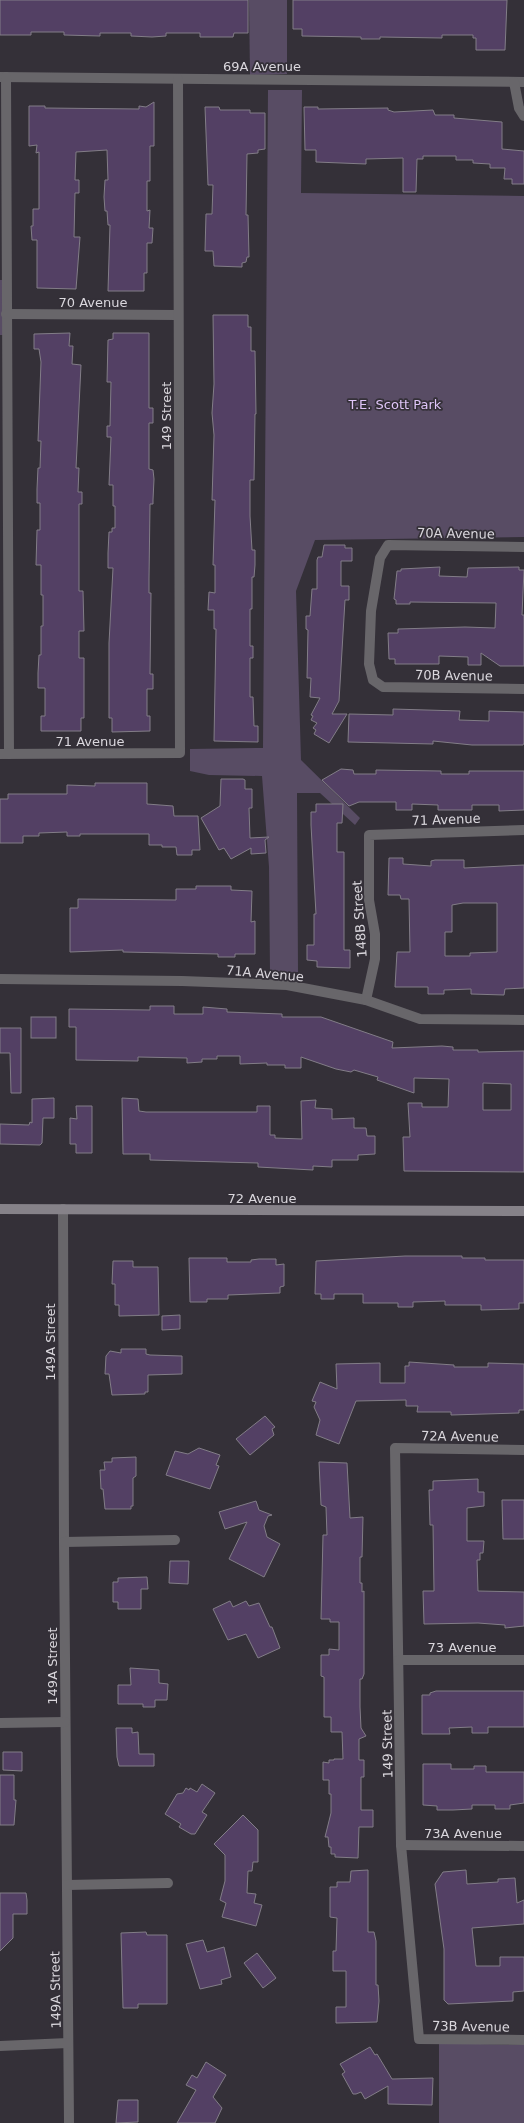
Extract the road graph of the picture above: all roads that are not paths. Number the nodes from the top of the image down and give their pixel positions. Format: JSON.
{"nodes":[{"id":1,"x":3,"y":77,"type":"edge"},
{"id":2,"x":178,"y":79,"type":"junction"},
{"id":3,"x":519,"y":82,"type":"edge"},
{"id":4,"x":524,"y":116,"type":"edge"},
{"id":5,"x":6,"y":314,"type":"junction"},
{"id":6,"x":178,"y":315,"type":"junction"},
{"id":7,"x":524,"y":547,"type":"edge"},
{"id":8,"x":383,"y":687,"type":"joint"},
{"id":9,"x":524,"y":690,"type":"edge"},
{"id":10,"x":180,"y":753,"type":"joint"},
{"id":11,"x":5,"y":754,"type":"edge"},
{"id":12,"x":524,"y":830,"type":"edge"},
{"id":13,"x":369,"y":835,"type":"joint"},
{"id":14,"x":0,"y":979,"type":"edge"},
{"id":15,"x":366,"y":1000,"type":"junction"},
{"id":16,"x":524,"y":1020,"type":"edge"},
{"id":17,"x":0,"y":1209,"type":"edge"},
{"id":18,"x":63,"y":1209,"type":"junction"},
{"id":19,"x":524,"y":1211,"type":"edge"},
{"id":20,"x":395,"y":1448,"type":"joint"},
{"id":21,"x":524,"y":1450,"type":"edge"},
{"id":22,"x":175,"y":1540,"type":"dead end"},
{"id":23,"x":64,"y":1542,"type":"junction"},
{"id":24,"x":399,"y":1660,"type":"junction"},
{"id":25,"x":524,"y":1660,"type":"edge"},
{"id":26,"x":65,"y":1722,"type":"junction"},
{"id":27,"x":0,"y":1723,"type":"edge"},
{"id":28,"x":401,"y":1845,"type":"junction"},
{"id":29,"x":524,"y":1846,"type":"edge"},
{"id":30,"x":168,"y":1883,"type":"dead end"},
{"id":31,"x":67,"y":1885,"type":"junction"},
{"id":32,"x":419,"y":2039,"type":"joint"},
{"id":33,"x":524,"y":2040,"type":"edge"},
{"id":34,"x":68,"y":2043,"type":"junction"},
{"id":35,"x":0,"y":2046,"type":"edge"},
{"id":36,"x":69,"y":2123,"type":"edge"}],
"edges":[{"from":1,"to":2,"type":"street","name":"69A Avenue"},
{"from":1,"to":5,"type":"street"},
{"from":2,"to":3,"type":"street","name":"69A Avenue"},
{"from":2,"to":6,"type":"street","name":"149 Street"},
{"from":3,"to":4,"type":"street"},
{"from":5,"to":6,"type":"street","name":"70 Avenue"},
{"from":5,"to":11,"type":"street"},
{"from":6,"to":10,"type":"street","name":"149 Street"},
{"from":7,"to":8,"type":"street","name":"70A Avenue"},
{"from":8,"to":9,"type":"street","name":"70B Avenue"},
{"from":10,"to":11,"type":"street","name":"71 Avenue"},
{"from":12,"to":13,"type":"street","name":"71 Avenue"},
{"from":13,"to":15,"type":"street","name":"148B Street"},
{"from":14,"to":15,"type":"street","name":"71A Avenue"},
{"from":15,"to":16,"type":"street","name":"71A Avenue"},
{"from":17,"to":18,"type":"main road","name":"72 Avenue"},
{"from":18,"to":19,"type":"main road","name":"72 Avenue"},
{"from":18,"to":23,"type":"street","name":"149A Street"},
{"from":20,"to":21,"type":"street","name":"72A Avenue"},
{"from":20,"to":24,"type":"street","name":"149 Street"},
{"from":22,"to":23,"type":"street"},
{"from":23,"to":26,"type":"street","name":"149A Street"},
{"from":24,"to":25,"type":"street","name":"73 Avenue"},
{"from":24,"to":28,"type":"street","name":"149 Street"},
{"from":26,"to":27,"type":"street"},
{"from":26,"to":31,"type":"street","name":"149A Street"},
{"from":28,"to":29,"type":"street","name":"73A Avenue"},
{"from":28,"to":32,"type":"street","name":"149 Street"},
{"from":30,"to":31,"type":"street"},
{"from":31,"to":34,"type":"street","name":"149A Street"},
{"from":32,"to":33,"type":"street","name":"73B Avenue"},
{"from":34,"to":35,"type":"street"},
{"from":34,"to":36,"type":"street","name":"149A Street"}]}
